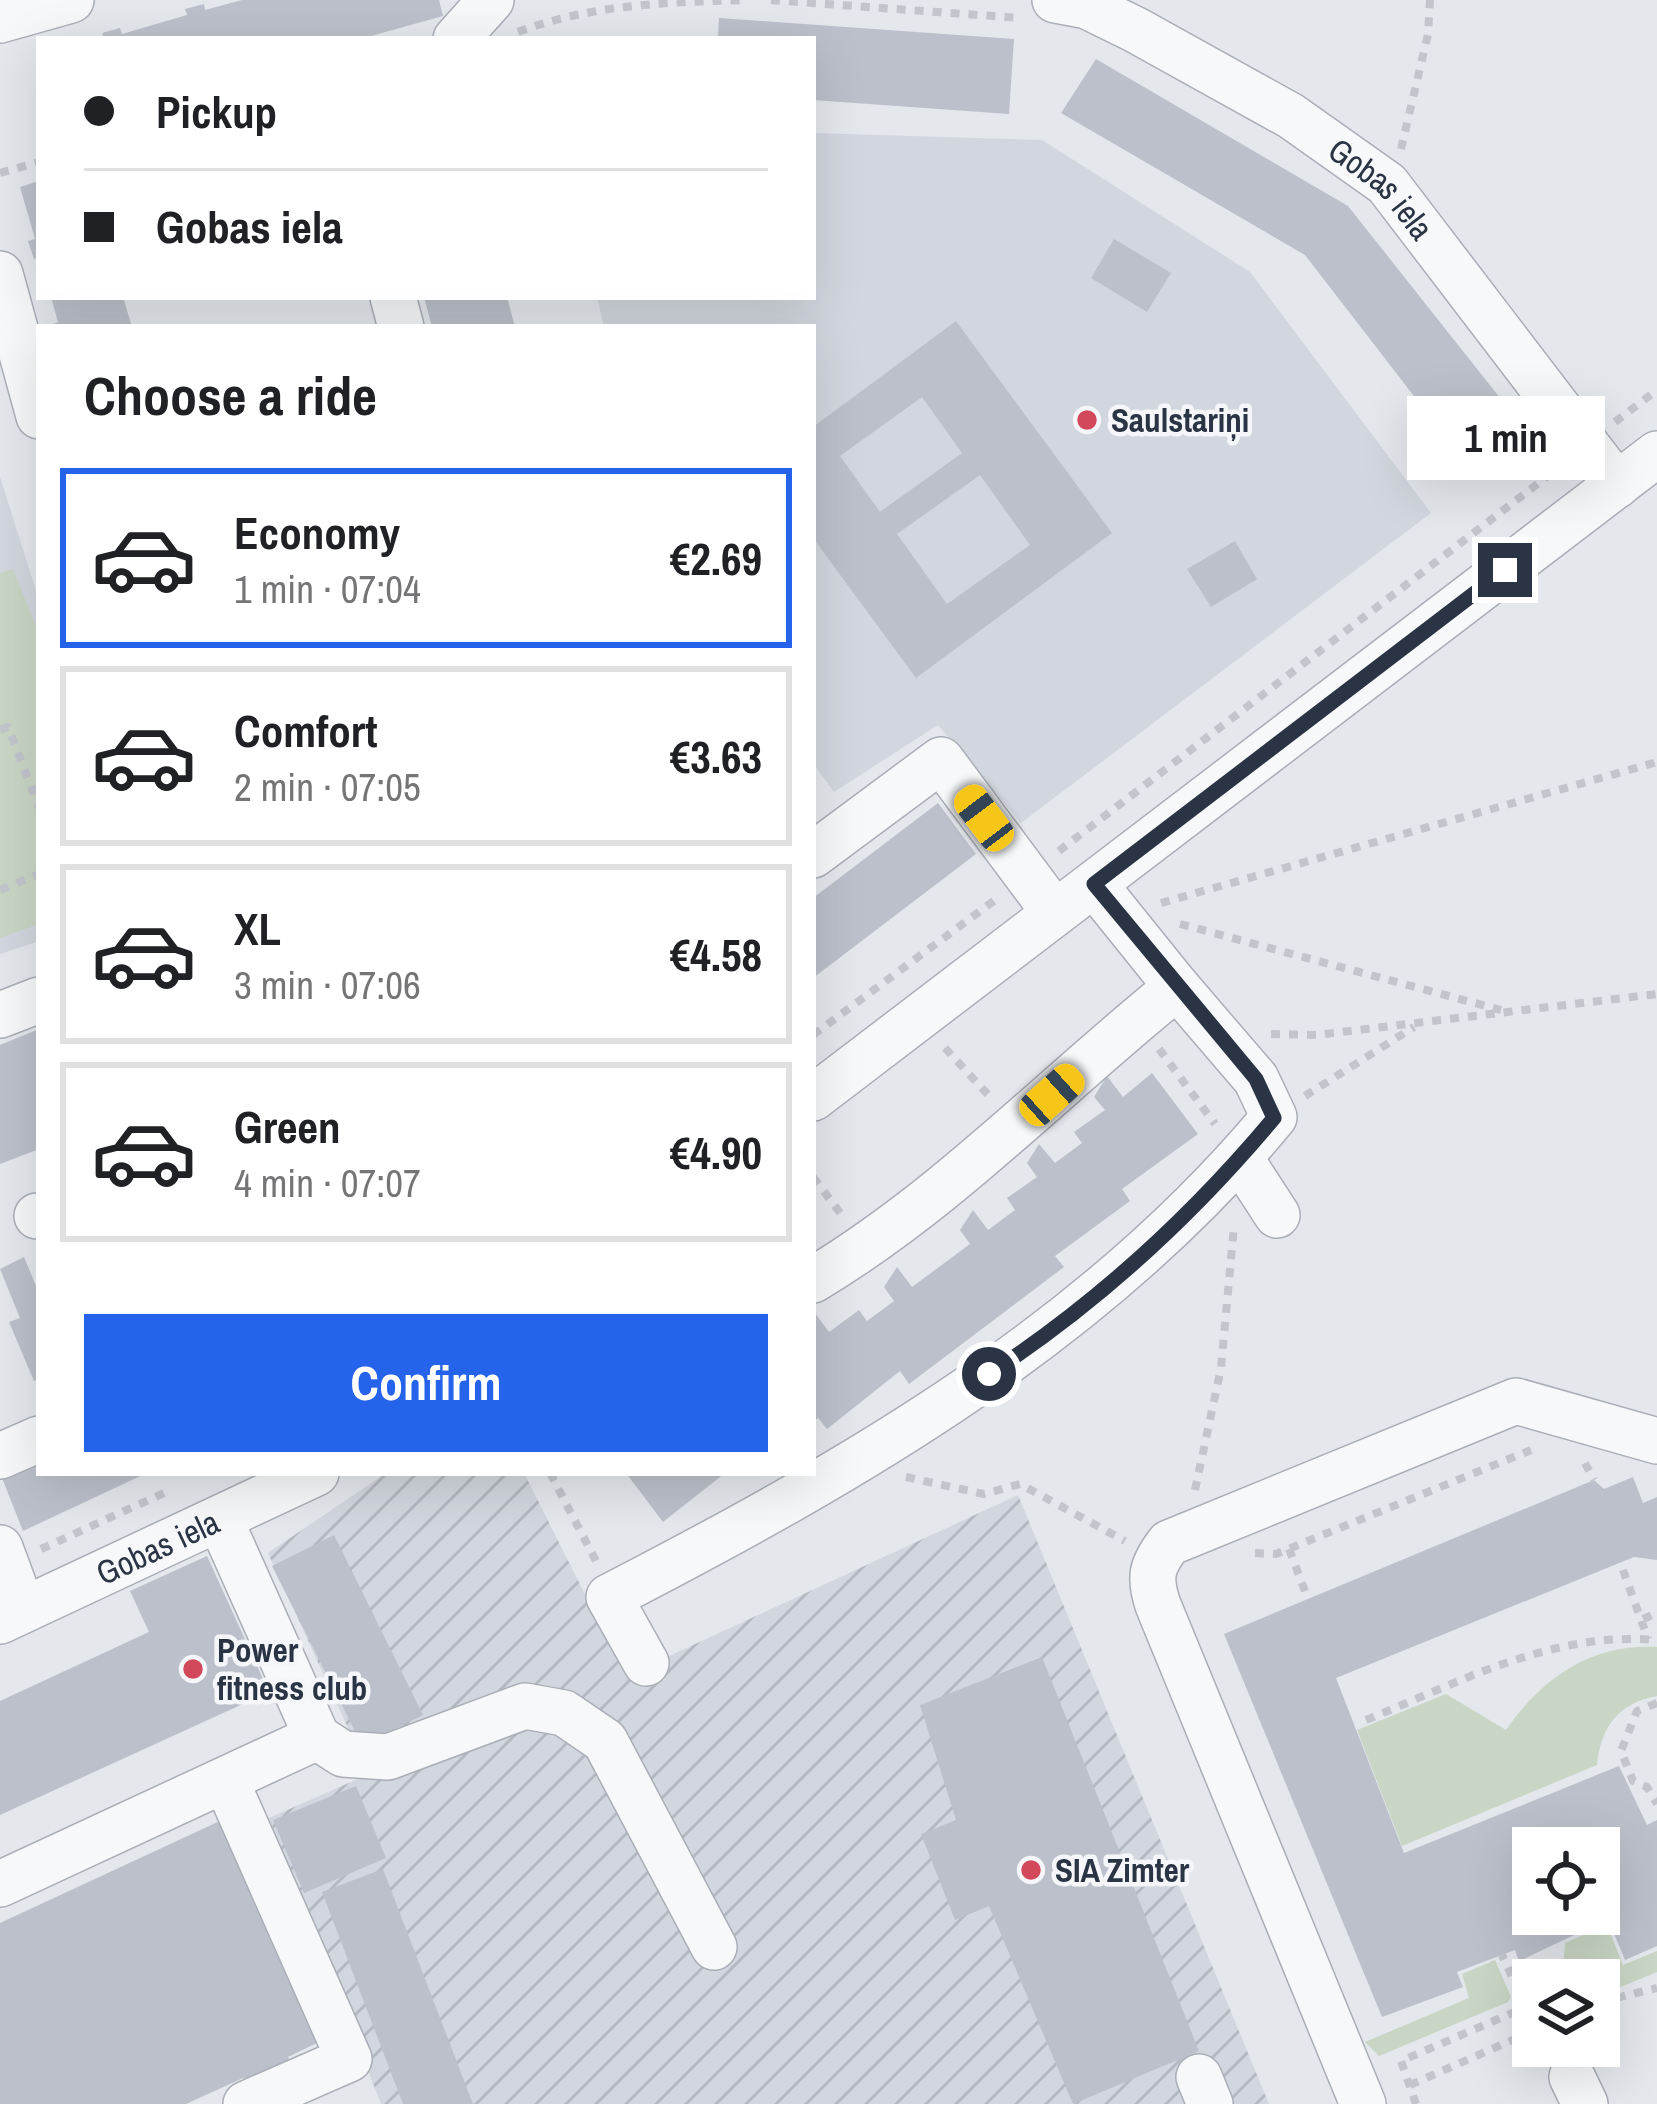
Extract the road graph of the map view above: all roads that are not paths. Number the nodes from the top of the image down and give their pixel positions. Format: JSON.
{"nodes":[{"id":1,"x":70,"y":0,"type":"edge"},
{"id":2,"x":491,"y":0,"type":"edge"},
{"id":3,"x":1042,"y":9,"type":"edge"},
{"id":4,"x":0,"y":20,"type":"edge"},
{"id":5,"x":459,"y":36,"type":"edge"},
{"id":6,"x":0,"y":274,"type":"edge"},
{"id":7,"x":36,"y":405,"type":"edge"},
{"id":8,"x":1641,"y":477,"type":"edge"},
{"id":9,"x":816,"y":854,"type":"edge"},
{"id":10,"x":1102,"y":895,"type":"junction"},
{"id":11,"x":1055,"y":913,"type":"junction"},
{"id":12,"x":1177,"y":986,"type":"junction"},
{"id":13,"x":36,"y":1001,"type":"edge"},
{"id":14,"x":0,"y":1015,"type":"edge"},
{"id":15,"x":816,"y":1096,"type":"edge"},
{"id":16,"x":1240,"y":1158,"type":"junction"},
{"id":17,"x":1277,"y":1215,"type":"dead end"},
{"id":18,"x":816,"y":1278,"type":"edge"},
{"id":19,"x":36,"y":1440,"type":"edge"},
{"id":20,"x":1657,"y":1441,"type":"edge"},
{"id":21,"x":0,"y":1456,"type":"edge"},
{"id":22,"x":310,"y":1476,"type":"edge"},
{"id":23,"x":221,"y":1522,"type":"junction"},
{"id":24,"x":3,"y":1557,"type":"edge"},
{"id":25,"x":12,"y":1616,"type":"edge"},
{"id":26,"x":646,"y":1663,"type":"dead end"},
{"id":27,"x":317,"y":1737,"type":"junction"},
{"id":28,"x":226,"y":1781,"type":"junction"},
{"id":29,"x":0,"y":1884,"type":"edge"},
{"id":30,"x":714,"y":1947,"type":"dead end"},
{"id":31,"x":1375,"y":2086,"type":"edge"},
{"id":32,"x":246,"y":2104,"type":"edge"}],
"edges":[{"from":1,"to":4,"type":"street"},
{"from":2,"to":5,"type":"street"},
{"from":3,"to":8,"type":"street","name":"Gobas iela"},
{"from":6,"to":7,"type":"street"},
{"from":8,"to":10,"type":"street","name":"Gobas iela"},
{"from":9,"to":11,"type":"street"},
{"from":10,"to":11,"type":"street","name":"Gobas iela"},
{"from":10,"to":12,"type":"street"},
{"from":11,"to":15,"type":"street","name":"Gobas iela"},
{"from":12,"to":16,"type":"street"},
{"from":12,"to":18,"type":"street"},
{"from":13,"to":14,"type":"street"},
{"from":16,"to":17,"type":"street"},
{"from":16,"to":26,"type":"street"},
{"from":19,"to":21,"type":"street"},
{"from":20,"to":31,"type":"street"},
{"from":22,"to":23,"type":"street","name":"Gobas iela"},
{"from":23,"to":25,"type":"street","name":"Gobas iela"},
{"from":23,"to":27,"type":"street"},
{"from":24,"to":25,"type":"street"},
{"from":27,"to":28,"type":"street"},
{"from":27,"to":30,"type":"street"},
{"from":28,"to":29,"type":"street"},
{"from":28,"to":32,"type":"street"}]}
